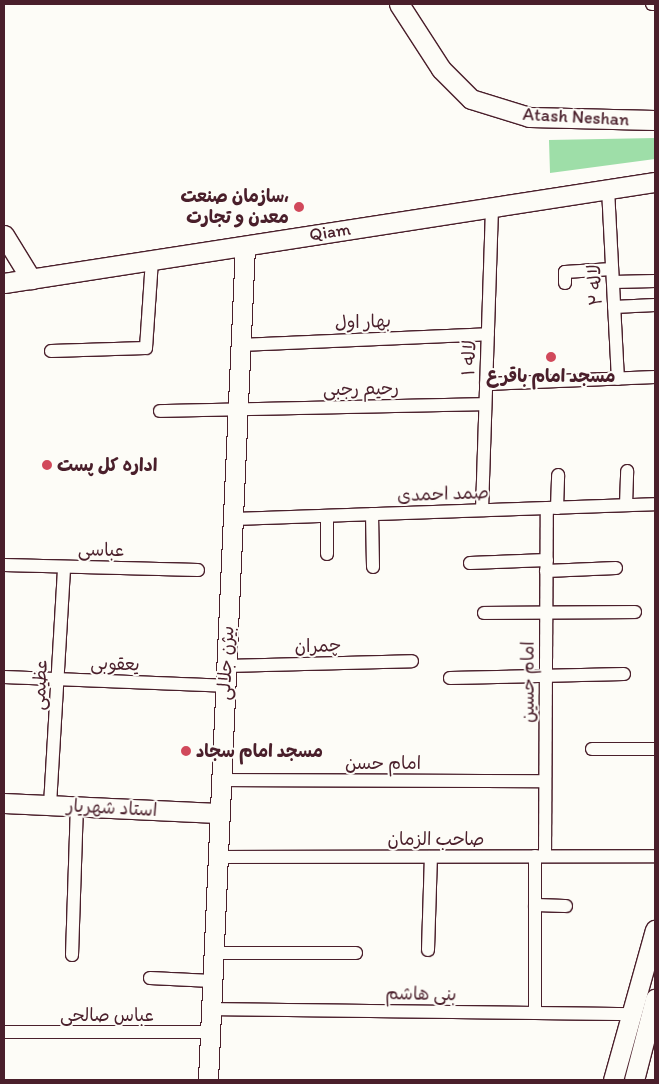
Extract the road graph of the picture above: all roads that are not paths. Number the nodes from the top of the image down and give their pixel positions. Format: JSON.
{"nodes":[{"id":1,"x":399,"y":4,"type":"edge"},
{"id":2,"x":655,"y":120,"type":"edge"},
{"id":3,"x":655,"y":182,"type":"edge"},
{"id":4,"x":608,"y":189,"type":"junction"},
{"id":5,"x":492,"y":207,"type":"junction"},
{"id":6,"x":4,"y":235,"type":"edge"},
{"id":7,"x":245,"y":246,"type":"junction"},
{"id":8,"x":152,"y":260,"type":"junction"},
{"id":9,"x":612,"y":276,"type":"junction"},
{"id":10,"x":31,"y":279,"type":"junction"},
{"id":11,"x":655,"y":281,"type":"edge"},
{"id":12,"x":4,"y":283,"type":"edge"},
{"id":13,"x":565,"y":283,"type":"dead end"},
{"id":14,"x":655,"y":305,"type":"edge"},
{"id":15,"x":614,"y":307,"type":"junction"},
{"id":16,"x":488,"y":334,"type":"junction"},
{"id":17,"x":240,"y":345,"type":"junction"},
{"id":18,"x":51,"y":350,"type":"dead end"},
{"id":19,"x":655,"y":377,"type":"edge"},
{"id":20,"x":618,"y":378,"type":"junction"},
{"id":21,"x":486,"y":384,"type":"junction"},
{"id":22,"x":486,"y":404,"type":"junction"},
{"id":23,"x":238,"y":410,"type":"junction"},
{"id":24,"x":160,"y":411,"type":"dead end"},
{"id":25,"x":627,"y":471,"type":"dead end"},
{"id":26,"x":558,"y":475,"type":"dead end"},
{"id":27,"x":655,"y":504,"type":"edge"},
{"id":28,"x":626,"y":505,"type":"junction"},
{"id":29,"x":552,"y":508,"type":"junction"},
{"id":30,"x":482,"y":510,"type":"junction"},
{"id":31,"x":372,"y":514,"type":"junction"},
{"id":32,"x":327,"y":516,"type":"junction"},
{"id":33,"x":233,"y":519,"type":"junction"},
{"id":34,"x":326,"y":554,"type":"dead end"},
{"id":35,"x":470,"y":563,"type":"dead end"},
{"id":36,"x":4,"y":565,"type":"edge"},
{"id":37,"x":547,"y":566,"type":"junction"},
{"id":38,"x":64,"y":567,"type":"junction"},
{"id":39,"x":373,"y":567,"type":"dead end"},
{"id":40,"x":616,"y":568,"type":"dead end"},
{"id":41,"x":198,"y":570,"type":"dead end"},
{"id":42,"x":546,"y":611,"type":"junction"},
{"id":43,"x":484,"y":612,"type":"dead end"},
{"id":44,"x":635,"y":612,"type":"dead end"},
{"id":45,"x":412,"y":661,"type":"dead end"},
{"id":46,"x":226,"y":666,"type":"junction"},
{"id":47,"x":624,"y":674,"type":"dead end"},
{"id":48,"x":4,"y":677,"type":"edge"},
{"id":49,"x":546,"y":677,"type":"junction"},
{"id":50,"x":450,"y":678,"type":"dead end"},
{"id":51,"x":58,"y":679,"type":"junction"},
{"id":52,"x":225,"y":686,"type":"junction"},
{"id":53,"x":655,"y":748,"type":"edge"},
{"id":54,"x":592,"y":749,"type":"dead end"},
{"id":55,"x":221,"y":780,"type":"junction"},
{"id":56,"x":545,"y":780,"type":"junction"},
{"id":57,"x":4,"y":802,"type":"edge"},
{"id":58,"x":50,"y":805,"type":"junction"},
{"id":59,"x":77,"y":806,"type":"junction"},
{"id":60,"x":219,"y":813,"type":"junction"},
{"id":61,"x":540,"y":856,"type":"junction"},
{"id":62,"x":655,"y":856,"type":"edge"},
{"id":63,"x":218,"y":857,"type":"junction"},
{"id":64,"x":431,"y":857,"type":"junction"},
{"id":65,"x":535,"y":906,"type":"junction"},
{"id":66,"x":566,"y":906,"type":"dead end"},
{"id":67,"x":655,"y":930,"type":"edge"},
{"id":68,"x":428,"y":950,"type":"dead end"},
{"id":69,"x":213,"y":953,"type":"junction"},
{"id":70,"x":356,"y":953,"type":"dead end"},
{"id":71,"x":72,"y":955,"type":"dead end"},
{"id":72,"x":150,"y":978,"type":"dead end"},
{"id":73,"x":212,"y":981,"type":"junction"},
{"id":74,"x":655,"y":1003,"type":"edge"},
{"id":75,"x":211,"y":1009,"type":"junction"},
{"id":76,"x":535,"y":1013,"type":"junction"},
{"id":77,"x":632,"y":1014,"type":"junction"},
{"id":78,"x":4,"y":1032,"type":"edge"},
{"id":79,"x":210,"y":1032,"type":"junction"},
{"id":80,"x":208,"y":1080,"type":"edge"},
{"id":81,"x":612,"y":1080,"type":"edge"},
{"id":82,"x":634,"y":1080,"type":"edge"}],
"edges":[{"from":1,"to":2,"type":"street","name":"Atash Neshan"},
{"from":3,"to":4,"type":"street","name":"Qiam"},
{"from":4,"to":5,"type":"street","name":"Qiam"},
{"from":4,"to":9,"type":"street","name":"لاله ۲"},
{"from":5,"to":7,"type":"street","name":"Qiam"},
{"from":5,"to":16,"type":"street","name":"لاله ۱"},
{"from":6,"to":10,"type":"street"},
{"from":7,"to":8,"type":"street","name":"Qiam"},
{"from":7,"to":17,"type":"street","name":"بیژن جلالی"},
{"from":8,"to":10,"type":"street","name":"Qiam"},
{"from":8,"to":18,"type":"street"},
{"from":9,"to":11,"type":"street"},
{"from":9,"to":13,"type":"street"},
{"from":9,"to":15,"type":"street","name":"لاله ۲"},
{"from":10,"to":12,"type":"street","name":"Qiam"},
{"from":14,"to":15,"type":"street"},
{"from":15,"to":20,"type":"street","name":"لاله ۲"},
{"from":16,"to":17,"type":"street","name":"بهار اول"},
{"from":16,"to":21,"type":"street","name":"لاله ۱"},
{"from":17,"to":23,"type":"street","name":"بیژن جلالی"},
{"from":19,"to":20,"type":"street"},
{"from":20,"to":21,"type":"street"},
{"from":21,"to":22,"type":"street","name":"لاله ۱"},
{"from":22,"to":23,"type":"street","name":"رحیم رجبی"},
{"from":22,"to":30,"type":"street","name":"لاله ۱"},
{"from":23,"to":24,"type":"street","name":"رحیم رجبی"},
{"from":23,"to":33,"type":"street","name":"بیژن جلالی"},
{"from":25,"to":28,"type":"street"},
{"from":26,"to":29,"type":"street","name":"امام حسین"},
{"from":27,"to":28,"type":"street","name":"صمد احمدی"},
{"from":28,"to":29,"type":"street","name":"صمد احمدی"},
{"from":29,"to":30,"type":"street","name":"صمد احمدی"},
{"from":29,"to":37,"type":"street","name":"امام حسین"},
{"from":30,"to":31,"type":"street","name":"صمد احمدی"},
{"from":31,"to":32,"type":"street","name":"صمد احمدی"},
{"from":31,"to":39,"type":"street"},
{"from":32,"to":33,"type":"street","name":"صمد احمدی"},
{"from":32,"to":34,"type":"street"},
{"from":33,"to":46,"type":"street","name":"بیژن جلالی"},
{"from":35,"to":37,"type":"street"},
{"from":36,"to":38,"type":"street","name":"عباسی"},
{"from":37,"to":40,"type":"street"},
{"from":37,"to":42,"type":"street","name":"امام حسین"},
{"from":38,"to":41,"type":"street","name":"عباسی"},
{"from":38,"to":51,"type":"street","name":"عظیمی"},
{"from":42,"to":43,"type":"street"},
{"from":42,"to":44,"type":"street"},
{"from":42,"to":49,"type":"street","name":"امام حسین"},
{"from":45,"to":46,"type":"street","name":"چمران"},
{"from":46,"to":52,"type":"street","name":"بیژن جلالی"},
{"from":47,"to":49,"type":"street"},
{"from":48,"to":51,"type":"street","name":"یعقوبی"},
{"from":49,"to":50,"type":"street"},
{"from":49,"to":56,"type":"street","name":"امام حسین"},
{"from":51,"to":52,"type":"street","name":"یعقوبی"},
{"from":51,"to":58,"type":"street","name":"عظیمی"},
{"from":52,"to":55,"type":"street","name":"بیژن جلالی"},
{"from":53,"to":54,"type":"street"},
{"from":55,"to":56,"type":"street","name":"امام حسن"},
{"from":55,"to":60,"type":"street","name":"بیژن جلالی"},
{"from":56,"to":61,"type":"street","name":"امام حسین"},
{"from":57,"to":58,"type":"street","name":"استاد شهریار"},
{"from":58,"to":59,"type":"street","name":"استاد شهریار"},
{"from":59,"to":60,"type":"street","name":"استاد شهریار"},
{"from":59,"to":71,"type":"street"},
{"from":60,"to":63,"type":"street","name":"بیژن جلالی"},
{"from":61,"to":62,"type":"street","name":"صاحب الزمان"},
{"from":61,"to":64,"type":"street","name":"صاحب الزمان"},
{"from":61,"to":65,"type":"street","name":"امام حسین"},
{"from":63,"to":64,"type":"street","name":"صاحب الزمان"},
{"from":63,"to":69,"type":"street","name":"بیژن جلالی"},
{"from":64,"to":68,"type":"street"},
{"from":65,"to":66,"type":"street"},
{"from":65,"to":76,"type":"street","name":"امام حسین"},
{"from":67,"to":77,"type":"street"},
{"from":69,"to":70,"type":"street"},
{"from":69,"to":73,"type":"street","name":"بیژن جلالی"},
{"from":72,"to":73,"type":"street"},
{"from":73,"to":75,"type":"street","name":"بیژن جلالی"},
{"from":74,"to":82,"type":"street"},
{"from":75,"to":76,"type":"street","name":"بنی هاشم"},
{"from":75,"to":79,"type":"street","name":"بیژن جلالی"},
{"from":76,"to":77,"type":"street","name":"بنی هاشم"},
{"from":77,"to":81,"type":"street"},
{"from":78,"to":79,"type":"street","name":"عباس صالحی"},
{"from":79,"to":80,"type":"street","name":"بیژن جلالی"}]}
